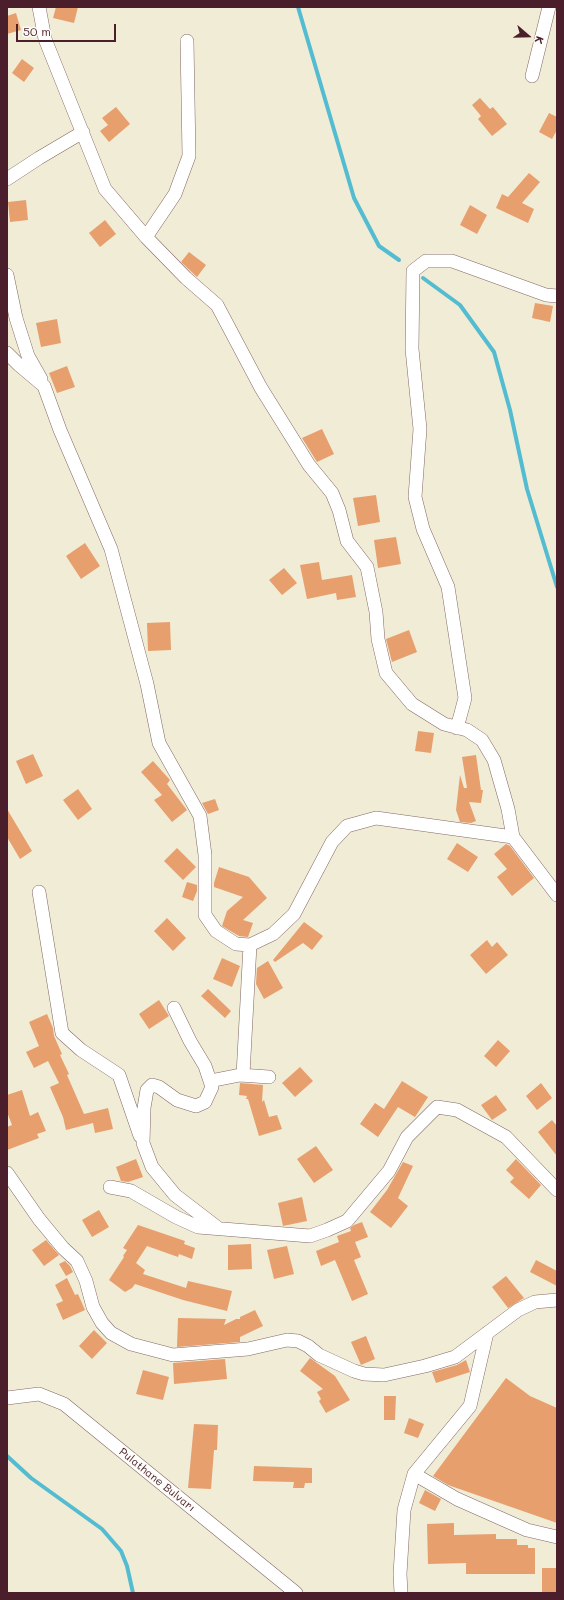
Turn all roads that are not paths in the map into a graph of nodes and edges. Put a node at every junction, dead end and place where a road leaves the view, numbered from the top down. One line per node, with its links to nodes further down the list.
1 (39, 7): 5 (street)
2 (549, 7): 4 (street)
3 (187, 41): 7 (street)
4 (532, 76)
5 (83, 132): 6 (street); 7 (street)
6 (7, 179)
7 (146, 237): 12 (street)
8 (7, 275): 11 (street)
9 (557, 296): 12 (street)
10 (7, 353): 11 (street)
11 (44, 386): 16 (street)
12 (457, 728): 13 (street)
13 (513, 837): 15 (street); 16 (street)
14 (39, 892): 21 (street)
15 (557, 895)
16 (250, 945): 18 (street)
17 (174, 1008): 20 (street)
18 (242, 1075): 19 (street); 20 (street)
19 (269, 1077)
20 (210, 1081): 21 (street)
21 (143, 1143): 25 (street)
22 (7, 1173): 27 (street)
23 (110, 1187): 25 (street)
24 (557, 1190): 25 (street)
25 (218, 1228)
26 (557, 1300): 27 (street)
27 (487, 1333): 29 (street)
28 (7, 1398): 31 (street, Pulathane Bulvarı)
29 (414, 1474): 30 (street); 32 (street)
30 (557, 1537)
31 (296, 1593)
32 (401, 1593)

